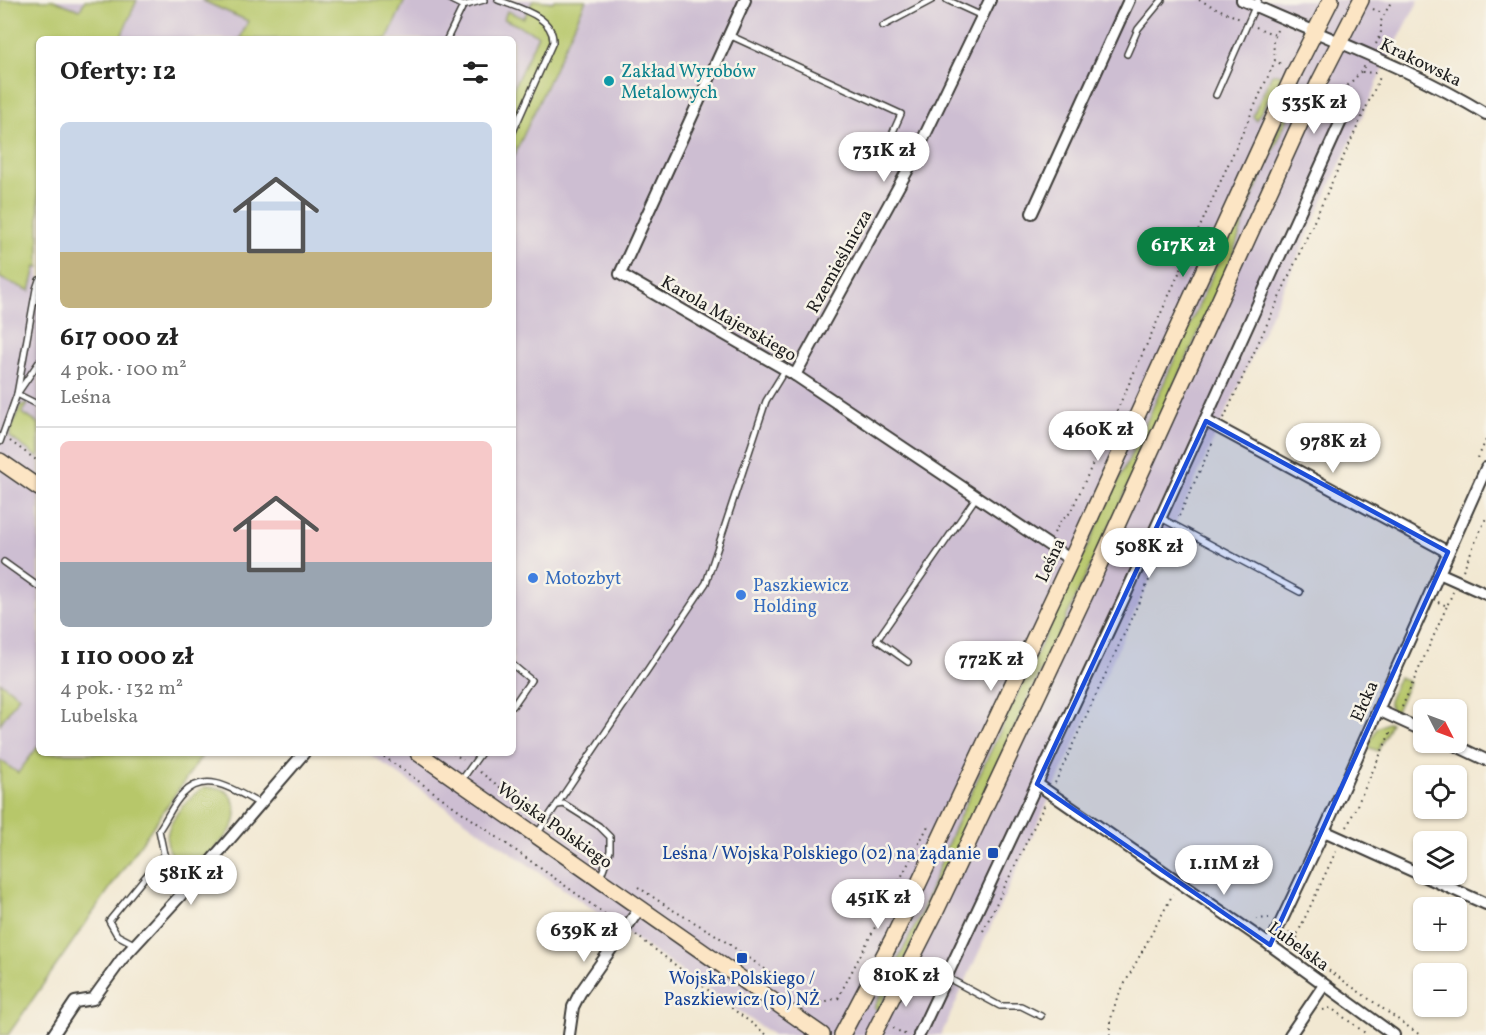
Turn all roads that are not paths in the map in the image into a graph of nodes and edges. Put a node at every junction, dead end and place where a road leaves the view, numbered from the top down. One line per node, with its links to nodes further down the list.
1 (451, 0): 15 (lane)
2 (484, 0): 15 (lane)
3 (498, 0): 13 (lane)
4 (745, 0): 19 (street, Karola Majerskiego)
5 (932, 0): 17 (lane)
6 (947, 0): 16 (lane)
7 (990, 0): 16 (street, Rzemieślnicza)
8 (1129, 0): 28 (street)
9 (1162, 0): 22 (lane)
10 (1242, 0): 14 (street, Krakowska)
11 (1331, 0): 18 (main road, Leśna)
12 (1361, 0): 21 (main road)
13 (511, 3): 26 (lane)
14 (1256, 3): 18 (street, Krakowska); 23 (lane)
15 (463, 6): 20 (lane)
16 (982, 16): 27 (street, Rzemieślnicza)
17 (883, 26)
18 (1314, 32): 21 (street, Krakowska); 42 (main road, Leśna)
19 (729, 35): 27 (lane); 31 (street, Karola Majerskiego)
20 (448, 36)
21 (1340, 41): 25 (street, Krakowska); 78 (main road)
22 (1127, 54)
23 (1216, 95)
24 (1347, 108): 34 (street)
25 (1486, 114)
26 (516, 125)
27 (911, 164): 31 (street, Rzemieślnicza)
28 (1032, 213)
29 (36, 295): 32 (lane)
30 (36, 366): 32 (lane)
31 (790, 372): 39 (street, Karola Majerskiego); 61 (lane)
32 (16, 394): 33 (lane); 35 (lane)
33 (36, 404)
34 (1206, 421): 40 (street); 41 (street)
35 (0, 442)
36 (0, 461): 38 (main road)
37 (1486, 468): 41 (street, Ełcka)
38 (36, 486)
39 (977, 496): 42 (street, Karola Majerskiego); 48 (lane)
40 (1161, 518): 46 (lane); 59 (street)
41 (1448, 552): 44 (street, Ełcka)
42 (1071, 560): 77 (main road, Leśna)
43 (4, 562): 45 (lane)
44 (1439, 573): 47 (street); 51 (street, Ełcka)
45 (36, 585)
46 (1300, 592)
47 (1486, 594)
48 (908, 662)
49 (516, 668): 50 (lane)
50 (516, 702)
51 (1378, 710): 52 (street); 62 (street, Ełcka)
52 (1413, 726)
53 (1467, 751): 57 (street)
54 (301, 756): 60 (street)
55 (422, 756): 58 (main road, Wojska Polskiego)
56 (479, 756): 58 (lane)
57 (1486, 760)
58 (460, 783): 63 (main road, Wojska Polskiego)
59 (1037, 784): 70 (street, Lubelska); 71 (street)
60 (261, 804): 64 (lane); 66 (street)
61 (558, 805): 63 (lane); 65 (lane)
62 (1324, 831): 67 (street); 70 (street, Ełcka)
63 (536, 836): 65 (main road, Wojska Polskiego)
64 (164, 854): 66 (lane); 69 (lane)
65 (599, 880): 68 (main road, Wojska Polskiego)
66 (192, 883): 69 (street)
67 (1486, 904)
68 (640, 908): 75 (street); 76 (main road, Wojska Polskiego)
69 (136, 945): 74 (street)
70 (1270, 945): 72 (street, Lubelska)
71 (946, 977): 73 (lane); 79 (street)
72 (1324, 984): 80 (street); 81 (street, Lubelska)
73 (1041, 1016)
74 (53, 1035)
75 (569, 1035)
76 (822, 1035)
77 (842, 1035)
78 (873, 1035)
79 (919, 1035)
80 (1290, 1035)
81 (1394, 1035)

